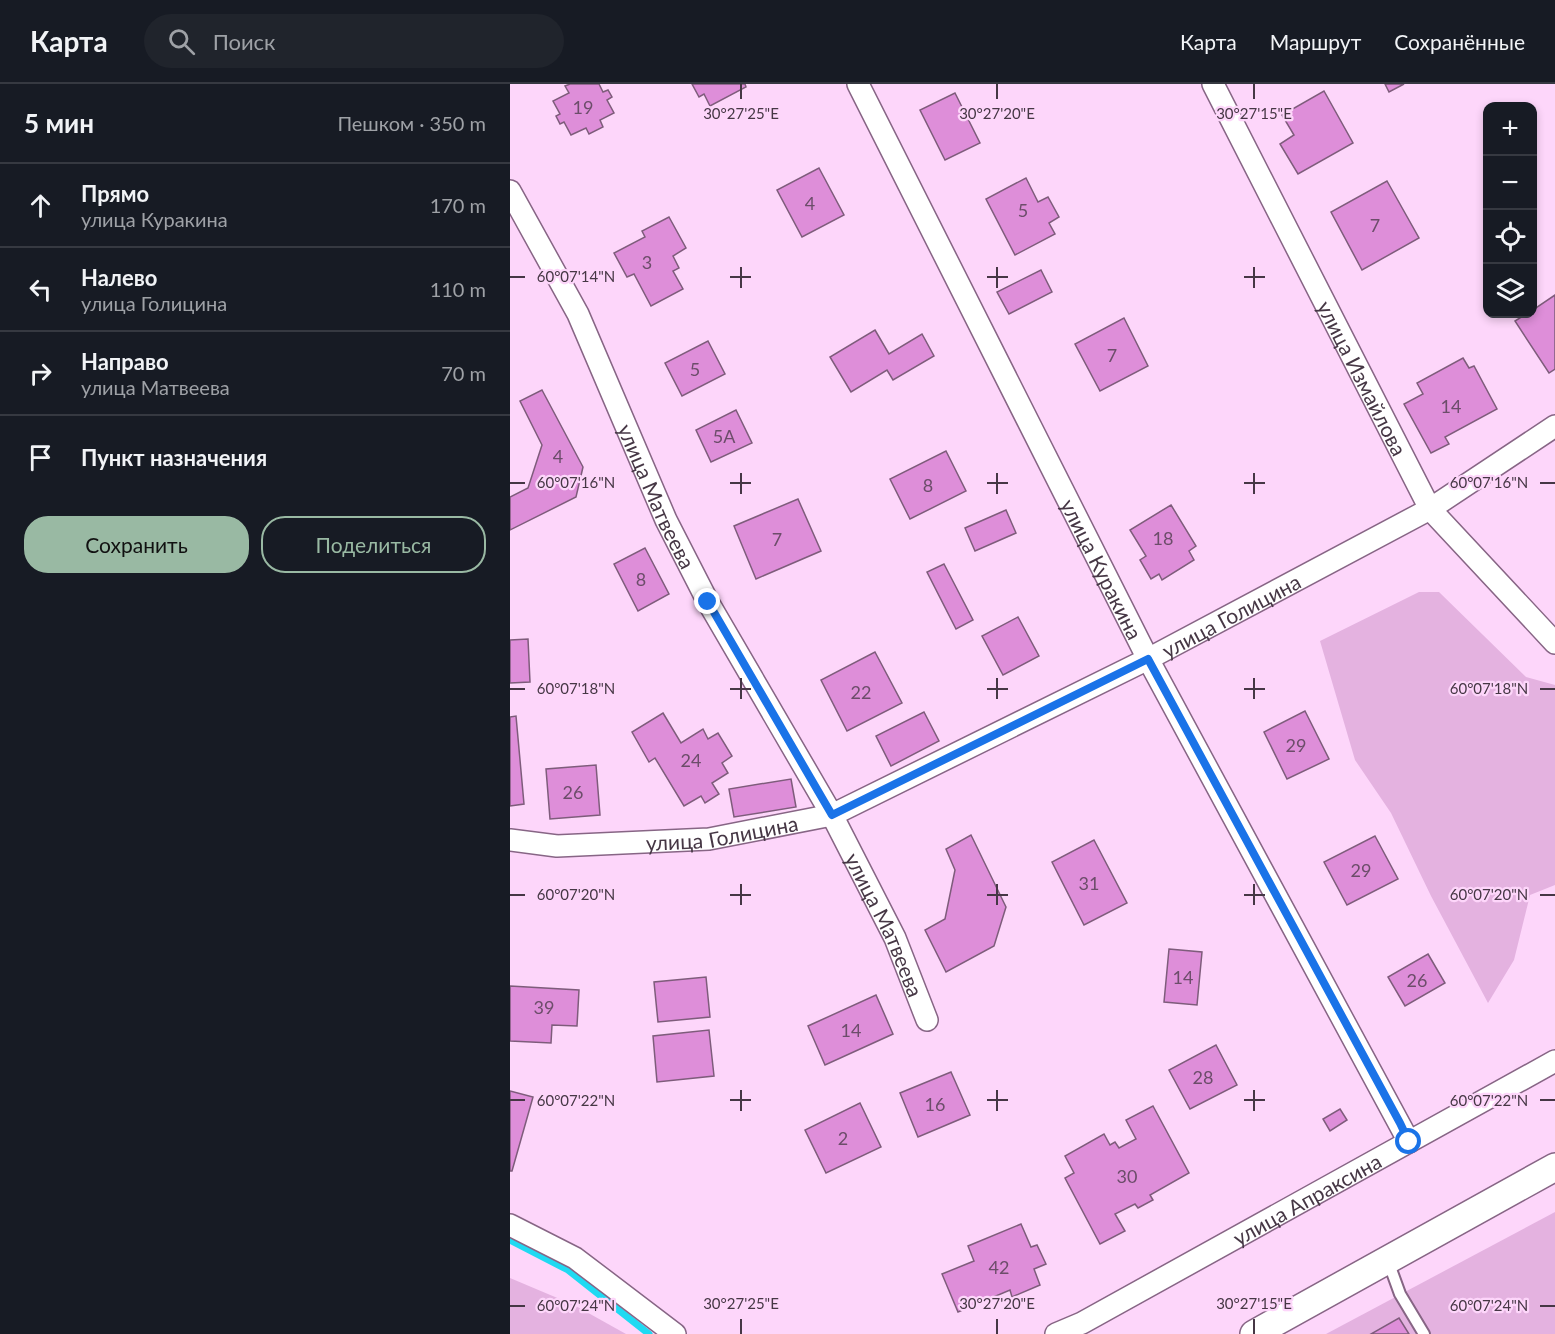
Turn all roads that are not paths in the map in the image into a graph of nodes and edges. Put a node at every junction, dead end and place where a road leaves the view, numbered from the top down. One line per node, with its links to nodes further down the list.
1 (858, 84): 7 (street, улица Куракина)
2 (1213, 84): 5 (street, улица Измайлова)
3 (510, 191): 8 (street, улица Матвеева)
4 (1555, 426): 5 (street, улица Голицина)
5 (1430, 509): 6 (street, улица Измайлова); 7 (street, улица Голицина)
6 (1555, 643)
7 (1148, 659): 8 (street, улица Голицина); 12 (street, улица Куракина)
8 (832, 815): 9 (street, улица Голицина); 10 (street, улица Матвеева)
9 (510, 840)
10 (927, 1020)
11 (1555, 1061): 12 (street, улица Апраксина)
12 (1409, 1142): 17 (street, улица Апраксина)
13 (1555, 1167): 15 (street)
14 (510, 1225): 16 (street)
15 (1388, 1261): 18 (street); 19 (lane)
16 (675, 1334)
17 (1056, 1334)
18 (1254, 1334)
19 (1424, 1334)

